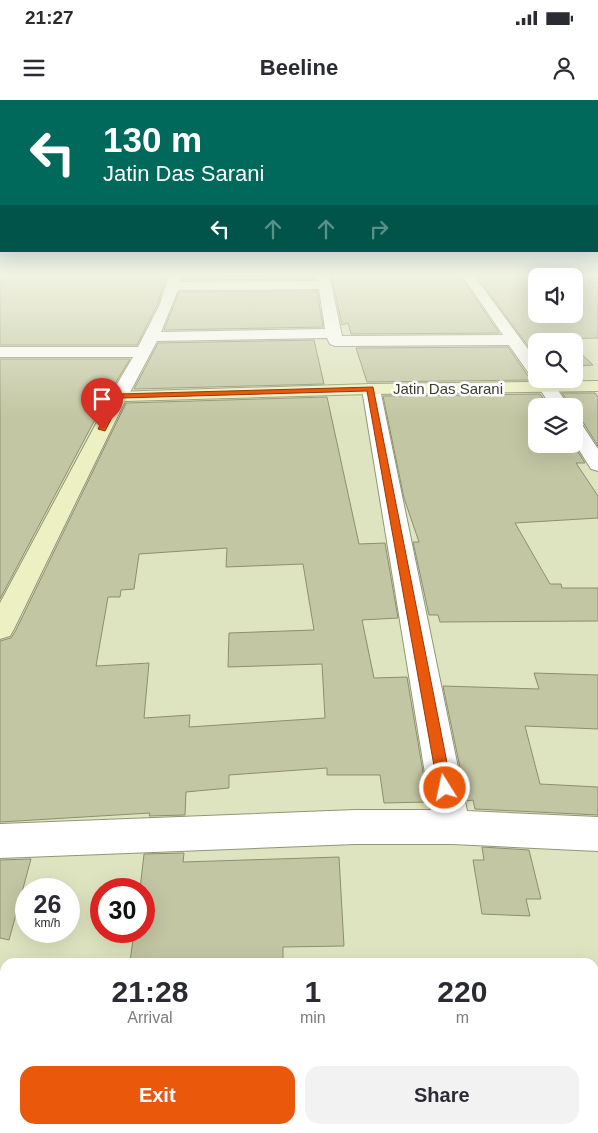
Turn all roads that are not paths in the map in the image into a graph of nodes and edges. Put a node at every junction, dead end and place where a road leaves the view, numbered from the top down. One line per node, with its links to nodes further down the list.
1 (157, 322): 5 (street)
2 (331, 322): 4 (street)
3 (501, 322): 6 (street)
4 (333, 333): 5 (street); 6 (street)
5 (151, 337): 8 (street)
6 (514, 340): 9 (street)
7 (0, 352): 8 (street)
8 (142, 352): 14 (street)
9 (528, 360)
10 (528, 384): 13 (street, Jatin Das Sarani)
11 (583, 385): 12 (street, Jatin Das Sarani)
12 (598, 386)
13 (370, 389): 14 (street, Jatin Das Sarani); 18 (street)
14 (119, 396): 17 (street)
15 (583, 442): 16 (street)
16 (598, 465)
17 (0, 629)
18 (452, 826): 19 (street); 20 (street)
19 (598, 834)
20 (0, 841)

